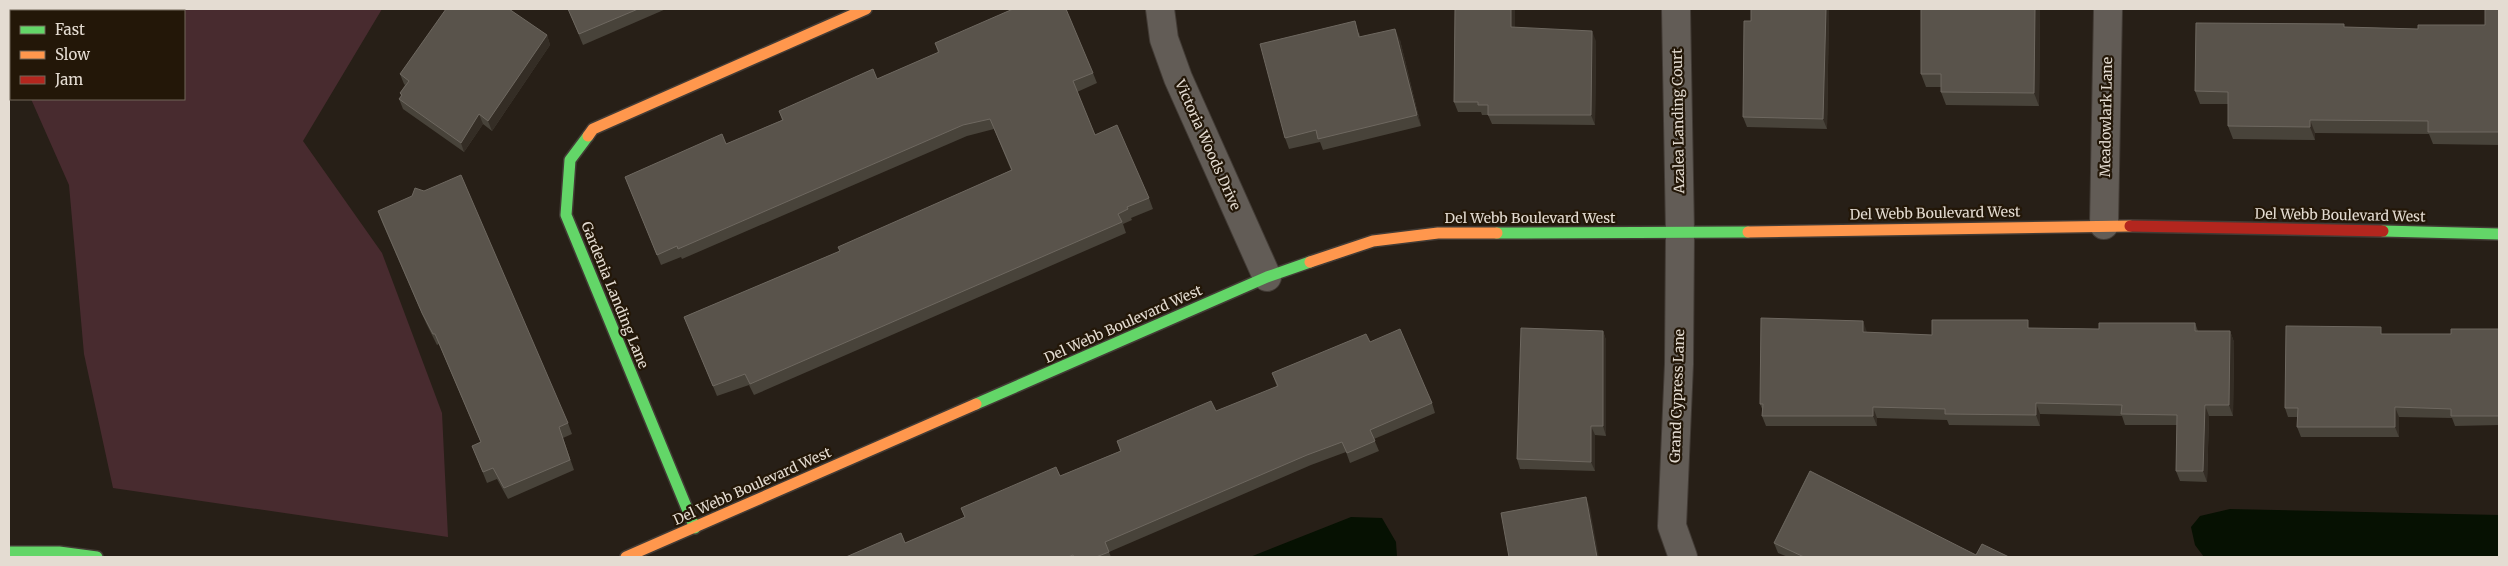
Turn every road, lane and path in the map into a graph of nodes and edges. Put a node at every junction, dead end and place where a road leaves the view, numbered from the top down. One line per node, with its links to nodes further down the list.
1 (866, 9): 9 (street, Gardenia Landing Lane)
2 (1160, 9): 8 (street, Victoria Woods Drive)
3 (1676, 9): 6 (street, Azalea Landing Court)
4 (2108, 9): 5 (street, Meadowlark Lane)
5 (2104, 225): 6 (street, Del Webb Boulevard West); 7 (street, Del Webb Boulevard West)
6 (1680, 233): 8 (street, Del Webb Boulevard West); 13 (street, Grand Cypress Lane)
7 (2499, 234)
8 (1267, 277): 9 (street, Del Webb Boulevard West)
9 (695, 528): 12 (street, Del Webb Boulevard West)
10 (9, 552): 11 (street)
11 (97, 557)
12 (626, 557)
13 (1683, 557)

